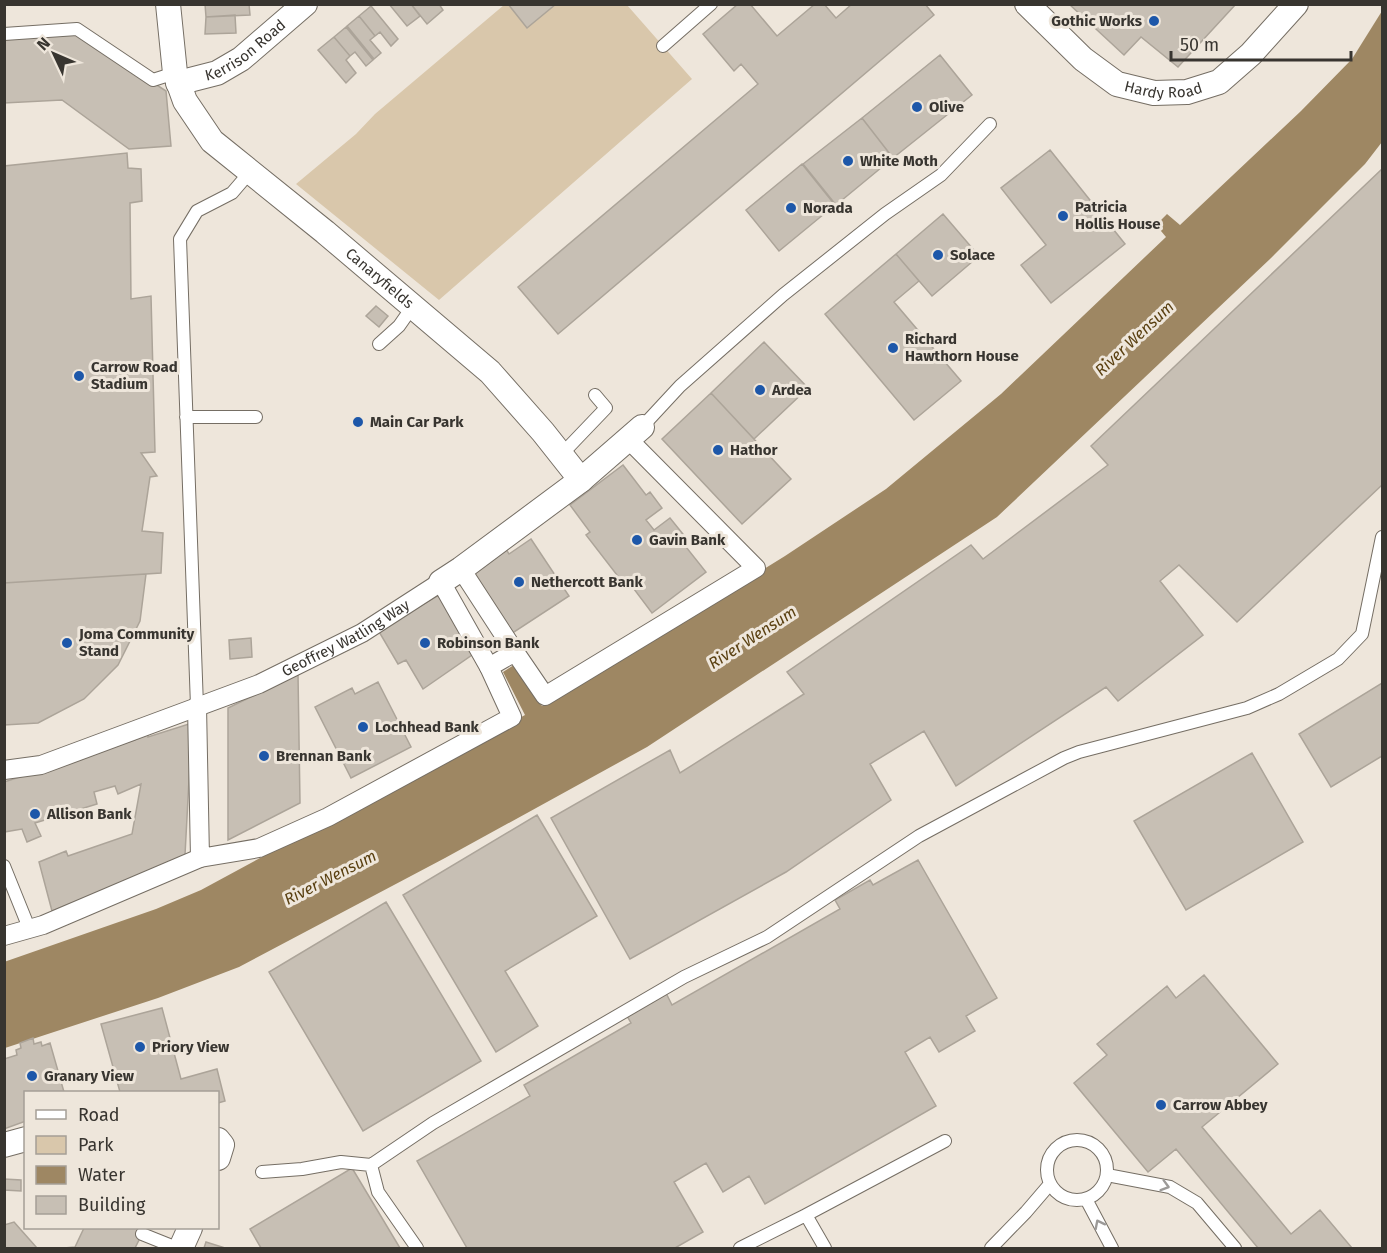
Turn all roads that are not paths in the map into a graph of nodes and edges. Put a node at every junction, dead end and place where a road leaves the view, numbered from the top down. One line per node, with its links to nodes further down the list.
1 (168, 4): 8 (street, Canaryfields)
2 (305, 4): 8 (street, Kerrison Road)
3 (711, 4): 7 (lane)
4 (1027, 4): 5 (street, Hardy Road)
5 (1296, 4)
6 (4, 34): 8 (lane)
7 (663, 46)
8 (176, 78): 10 (street, Canaryfields)
9 (990, 124): 16 (lane)
10 (250, 172): 11 (street, Canaryfields); 14 (lane)
11 (413, 306): 12 (lane); 17 (street, Canaryfields)
12 (379, 344)
13 (595, 395): 17 (lane)
14 (186, 417): 15 (lane); 23 (lane)
15 (256, 417)
16 (635, 433): 18 (street, Geoffrey Watling Way); 21 (street)
17 (561, 455): 18 (street, Canaryfields)
18 (581, 480): 20 (street, Geoffrey Watling Way)
19 (1383, 537): 34 (lane)
20 (451, 575): 21 (street); 22 (street); 23 (street, Geoffrey Watling Way)
21 (515, 652): 22 (street)
22 (489, 667): 25 (street)
23 (197, 706): 24 (street, Geoffrey Watling Way); 25 (street)
24 (4, 770)
25 (200, 858): 27 (street)
26 (4, 866): 27 (lane)
27 (27, 929): 28 (street)
28 (4, 936)
29 (24, 1140): 32 (street)
30 (219, 1141): 33 (street)
31 (945, 1141): 39 (lane)
32 (4, 1145)
33 (219, 1155)
34 (371, 1165): 35 (lane); 43 (lane)
35 (262, 1172)
36 (1107, 1175): 37 (lane); 38 (lane); 48 (lane, one-way to 48)
37 (1050, 1184): 38 (lane); 46 (lane)
38 (1086, 1199): 47 (lane, one-way to 38)
39 (806, 1215): 44 (lane); 45 (lane)
40 (189, 1229): 42 (street)
41 (142, 1234): 42 (lane)
42 (179, 1248)
43 (417, 1248)
44 (740, 1248)
45 (825, 1248)
46 (991, 1248)
47 (1112, 1248)
48 (1234, 1248)

